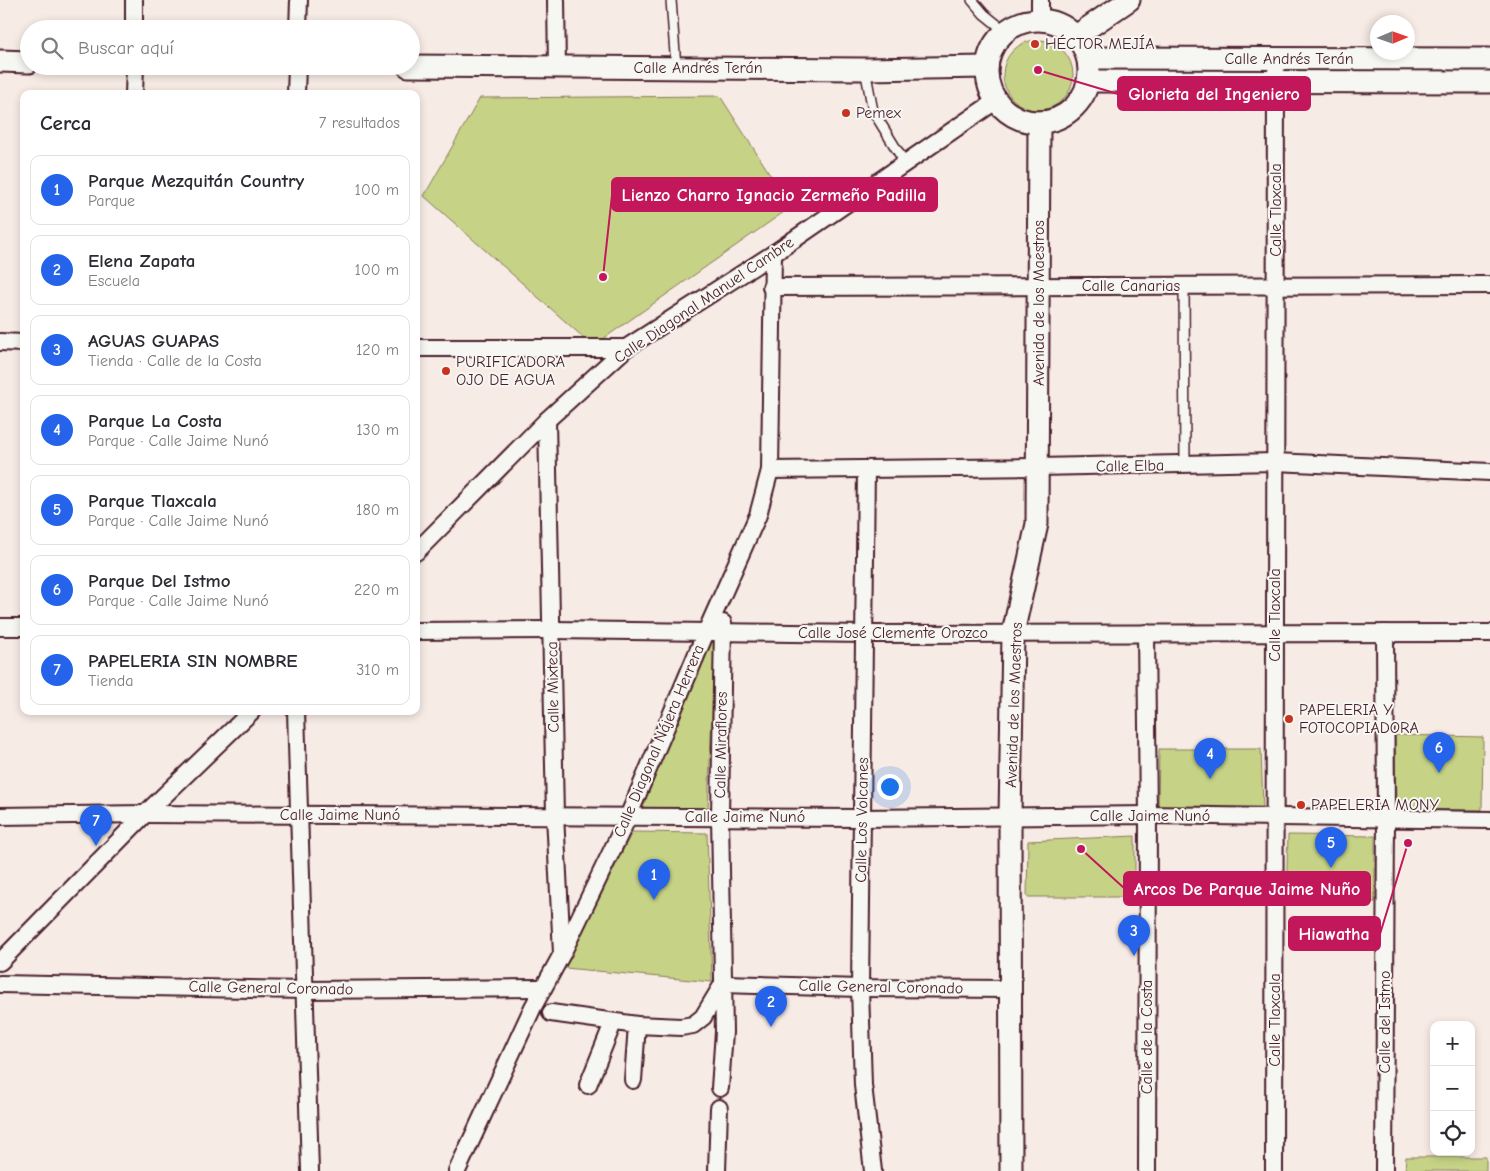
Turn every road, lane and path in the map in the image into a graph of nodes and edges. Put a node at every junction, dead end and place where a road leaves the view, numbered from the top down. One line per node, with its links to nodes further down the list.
1 (134, 0): 8 (street)
2 (298, 0): 9 (street)
3 (556, 0): 19 (street)
4 (671, 0): 20 (lane)
5 (972, 0): 10 (lane)
6 (1129, 0): 11 (street)
7 (1040, 10): 10 (street); 11 (street)
8 (134, 20)
9 (298, 20)
10 (1006, 32): 18 (street)
11 (1076, 36): 12 (street)
12 (1088, 58): 13 (street, Calle Andrés Terán); 24 (street)
13 (1276, 58): 14 (street, Calle Andrés Terán); 25 (street, Calle Tlaxcala)
14 (1490, 59)
15 (0, 61): 16 (street)
16 (20, 62)
17 (420, 66): 19 (street, Calle Andrés Terán)
18 (988, 67): 21 (street, Calle Andrés Terán); 29 (street)
19 (557, 68): 20 (street, Calle Andrés Terán)
20 (676, 68): 21 (street, Calle Andrés Terán)
21 (865, 69): 31 (lane)
22 (134, 75): 27 (street)
23 (297, 75): 28 (street)
24 (1088, 81): 25 (street, Calle Andrés Terán); 30 (street)
25 (1276, 82): 26 (street, Calle Andrés Terán); 36 (street, Calle Tlaxcala)
26 (1490, 82)
27 (134, 90)
28 (296, 90)
29 (997, 100): 30 (street); 31 (street, Calle Diagonal Manuel Cambre)
30 (1039, 122): 34 (street, Avenida de los Maestros)
31 (905, 163): 32 (street, Calle Diagonal Manuel Cambre)
32 (773, 254): 37 (street, Calle Diagonal Nájera Herrera); 41 (street, Calle Diagonal Manuel Cambre)
33 (1490, 285): 36 (street, Calle Canarias)
34 (1039, 286): 35 (street, Calle Canarias); 37 (street, Calle Canarias); 45 (street, Avenida de los Maestros)
35 (1184, 286): 36 (street, Calle Canarias); 44 (lane)
36 (1276, 286): 43 (street, Calle Tlaxcala)
37 (771, 287): 47 (street, Calle Diagonal Nájera Herrera)
38 (0, 342): 39 (street)
39 (20, 343)
40 (420, 348): 41 (street)
41 (626, 348): 42 (street, Calle Diagonal Manuel Cambre)
42 (547, 420): 49 (street, Calle Diagonal Manuel Cambre); 53 (street, Calle Mixteca)
43 (1275, 462): 44 (street, Calle Elba); 48 (street, Calle Elba); 59 (street, Calle Tlaxcala)
44 (1185, 464): 45 (street, Calle Elba)
45 (1038, 468): 46 (street, Calle Elba); 57 (street, Avenida de los Maestros)
46 (866, 469): 47 (street, Calle Elba); 61 (street, Calle Los Volcanes)
47 (770, 470): 50 (street, Calle Diagonal Nájera Herrera)
48 (1490, 472)
49 (420, 548)
50 (724, 596): 55 (street, Calle Diagonal Nájera Herrera); 56 (street, Calle Miraflores)
51 (0, 627): 52 (street)
52 (20, 627)
53 (552, 630): 54 (street, Calle José Clemente Orozco); 55 (street, Calle José Clemente Orozco); 67 (street, Calle Mixteca)
54 (420, 631)
55 (706, 632): 56 (street, Calle José Clemente Orozco); 70 (street, Calle Diagonal Nájera Herrera)
56 (723, 633): 61 (street, Calle José Clemente Orozco); 71 (street, Calle Miraflores)
57 (1013, 633): 58 (street, Calle José Clemente Orozco); 61 (street, Calle José Clemente Orozco); 74 (street, Avenida de los Maestros)
58 (1146, 633): 59 (street, Calle José Clemente Orozco); 68 (street, Calle de la Costa)
59 (1275, 633): 60 (street, Calle José Clemente Orozco); 72 (street, Calle Tlaxcala)
60 (1385, 633): 62 (street, Calle José Clemente Orozco); 75 (street, Calle del Istmo)
61 (865, 634): 73 (street, Calle Los Volcanes)
62 (1490, 634)
63 (248, 715): 65 (street)
64 (296, 715): 66 (street)
65 (145, 814): 66 (street, Calle Jaime Nunó); 69 (street, Calle Jaime Nunó); 78 (street)
66 (299, 814): 67 (street, Calle Jaime Nunó); 84 (street)
67 (555, 815): 70 (street, Calle Jaime Nunó); 77 (street, Calle Mixteca)
68 (1148, 815): 72 (street, Calle Jaime Nunó); 74 (street, Calle Jaime Nunó); 97 (street, Calle de la Costa)
69 (0, 816)
70 (628, 816): 71 (street, Calle Jaime Nunó); 77 (street, Calle Diagonal Nájera Herrera)
71 (720, 817): 73 (street, Calle Jaime Nunó); 80 (street, Calle Miraflores)
72 (1276, 817): 75 (street, Calle Jaime Nunó); 98 (street, Calle Tlaxcala)
73 (862, 818): 74 (street, Calle Jaime Nunó); 82 (street, Calle Los Volcanes)
74 (1010, 818): 83 (street, Avenida de los Maestros)
75 (1386, 819): 76 (street, Calle Jaime Nunó); 99 (street, Calle del Istmo)
76 (1490, 820)
77 (562, 954): 81 (street, Calle Diagonal Nájera Herrera)
78 (0, 962)
79 (0, 984): 84 (street, Calle General Coronado)
80 (723, 984): 82 (street, Calle General Coronado); 87 (street); 90 (street, Calle Miraflores)
81 (543, 988): 84 (street, Calle General Coronado); 93 (street, Calle Diagonal Nájera Herrera)
82 (860, 988): 83 (street, Calle General Coronado); 95 (street, Calle Los Volcanes)
83 (1010, 989): 96 (street, Avenida de los Maestros)
84 (304, 990): 92 (street)
85 (551, 1013): 86 (street)
86 (613, 1022): 87 (street); 89 (street)
87 (637, 1025): 88 (street)
88 (633, 1080)
89 (588, 1085)
90 (720, 1088)
91 (719, 1108): 94 (street)
92 (310, 1171)
93 (457, 1171)
94 (717, 1171)
95 (873, 1171)
96 (1011, 1171)
97 (1147, 1171)
98 (1274, 1171)
99 (1384, 1171)

